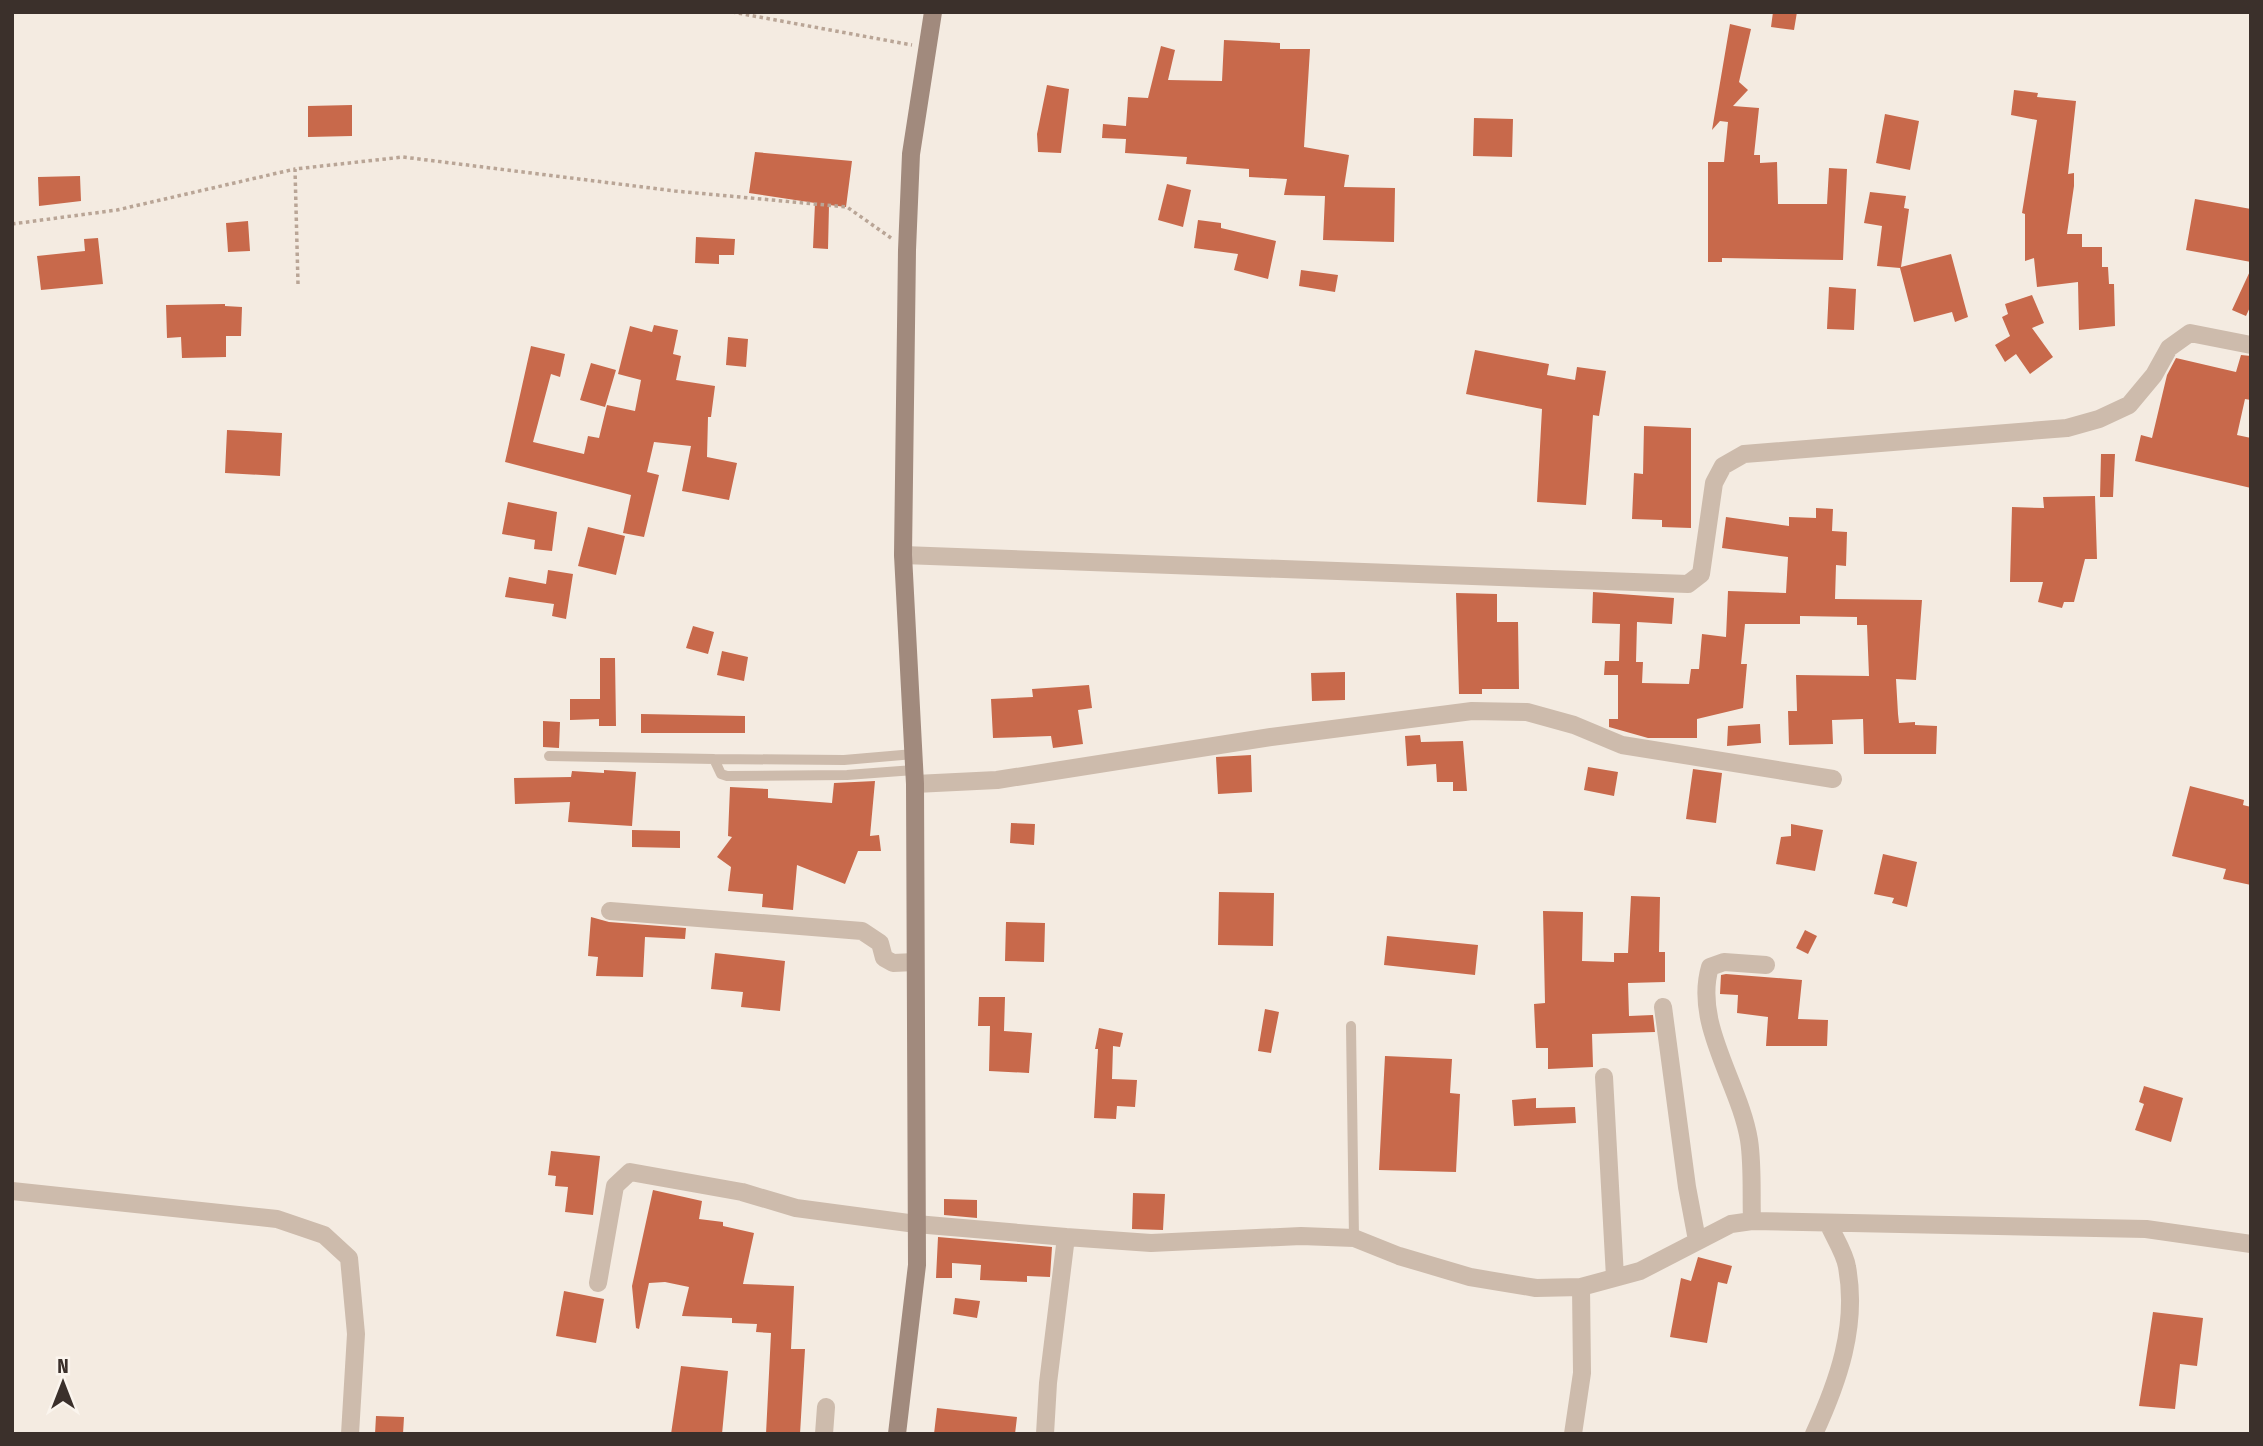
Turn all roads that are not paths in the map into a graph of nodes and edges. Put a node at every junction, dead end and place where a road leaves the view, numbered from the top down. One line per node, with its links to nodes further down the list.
1 (933, 12): 3 (main road)
2 (2251, 345): 3 (street)
3 (903, 555): 6 (main road)
4 (549, 756): 5 (lane)
5 (714, 759): 6 (lane); 6 (lane)
6 (914, 769): 7 (street); 9 (main road)
7 (1833, 779)
8 (610, 911): 9 (street)
9 (915, 962): 17 (main road)
10 (1766, 965): 15 (street)
11 (1664, 1007): 20 (street)
12 (1351, 1026): 19 (lane)
13 (1604, 1077): 22 (street)
14 (12, 1191): 26 (street)
15 (1752, 1221): 16 (street); 20 (street)
16 (1828, 1223): 21 (street); 31 (street)
17 (916, 1224): 18 (street); 23 (street); 28 (main road)
18 (1066, 1237): 19 (street); 29 (street)
19 (1354, 1238): 24 (street)
20 (1697, 1240): 22 (street)
21 (2251, 1244)
22 (1615, 1278): 24 (street)
23 (598, 1283)
24 (1581, 1287): 30 (street)
25 (826, 1407): 27 (street)
26 (350, 1434)
27 (824, 1434)
28 (897, 1434)
29 (1045, 1434)
30 (1573, 1434)
31 (1814, 1434)

